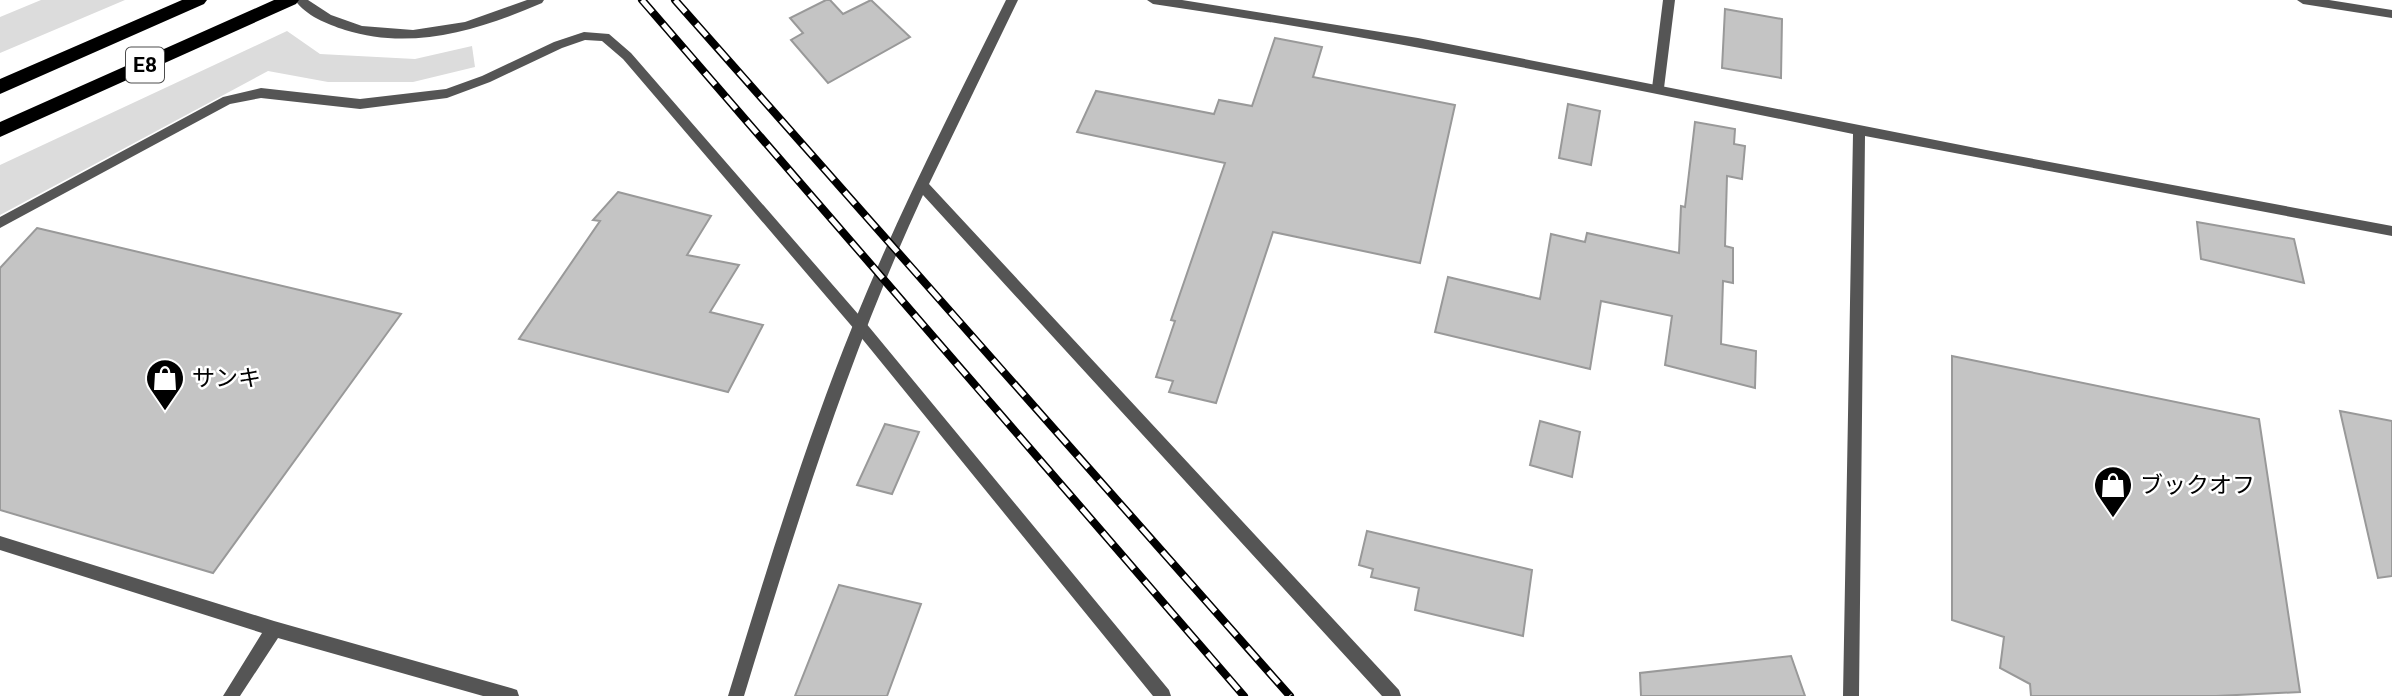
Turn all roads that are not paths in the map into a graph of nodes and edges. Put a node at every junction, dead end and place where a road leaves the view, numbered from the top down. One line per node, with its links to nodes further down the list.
1 (198, 0): 10 (highway, E8)
2 (290, 0): 12 (highway, E8)
3 (301, 0): 4 (street)
4 (538, 0)
5 (1012, 0): 14 (street)
6 (1153, 0): 11 (street)
7 (1669, 0): 11 (street)
8 (2303, 0): 9 (street)
9 (2392, 14)
10 (0, 87)
11 (1658, 88): 13 (street)
12 (0, 130)
13 (1859, 130): 16 (street); 25 (street)
14 (922, 185): 17 (street); 24 (street)
15 (0, 223): 17 (street)
16 (2392, 232)
17 (860, 326): 22 (street); 23 (street)
18 (0, 543): 19 (street)
19 (274, 629): 20 (street); 21 (street)
20 (231, 696)
21 (511, 696)
22 (737, 696)
23 (1163, 696)
24 (1393, 696)
25 (1851, 696)

